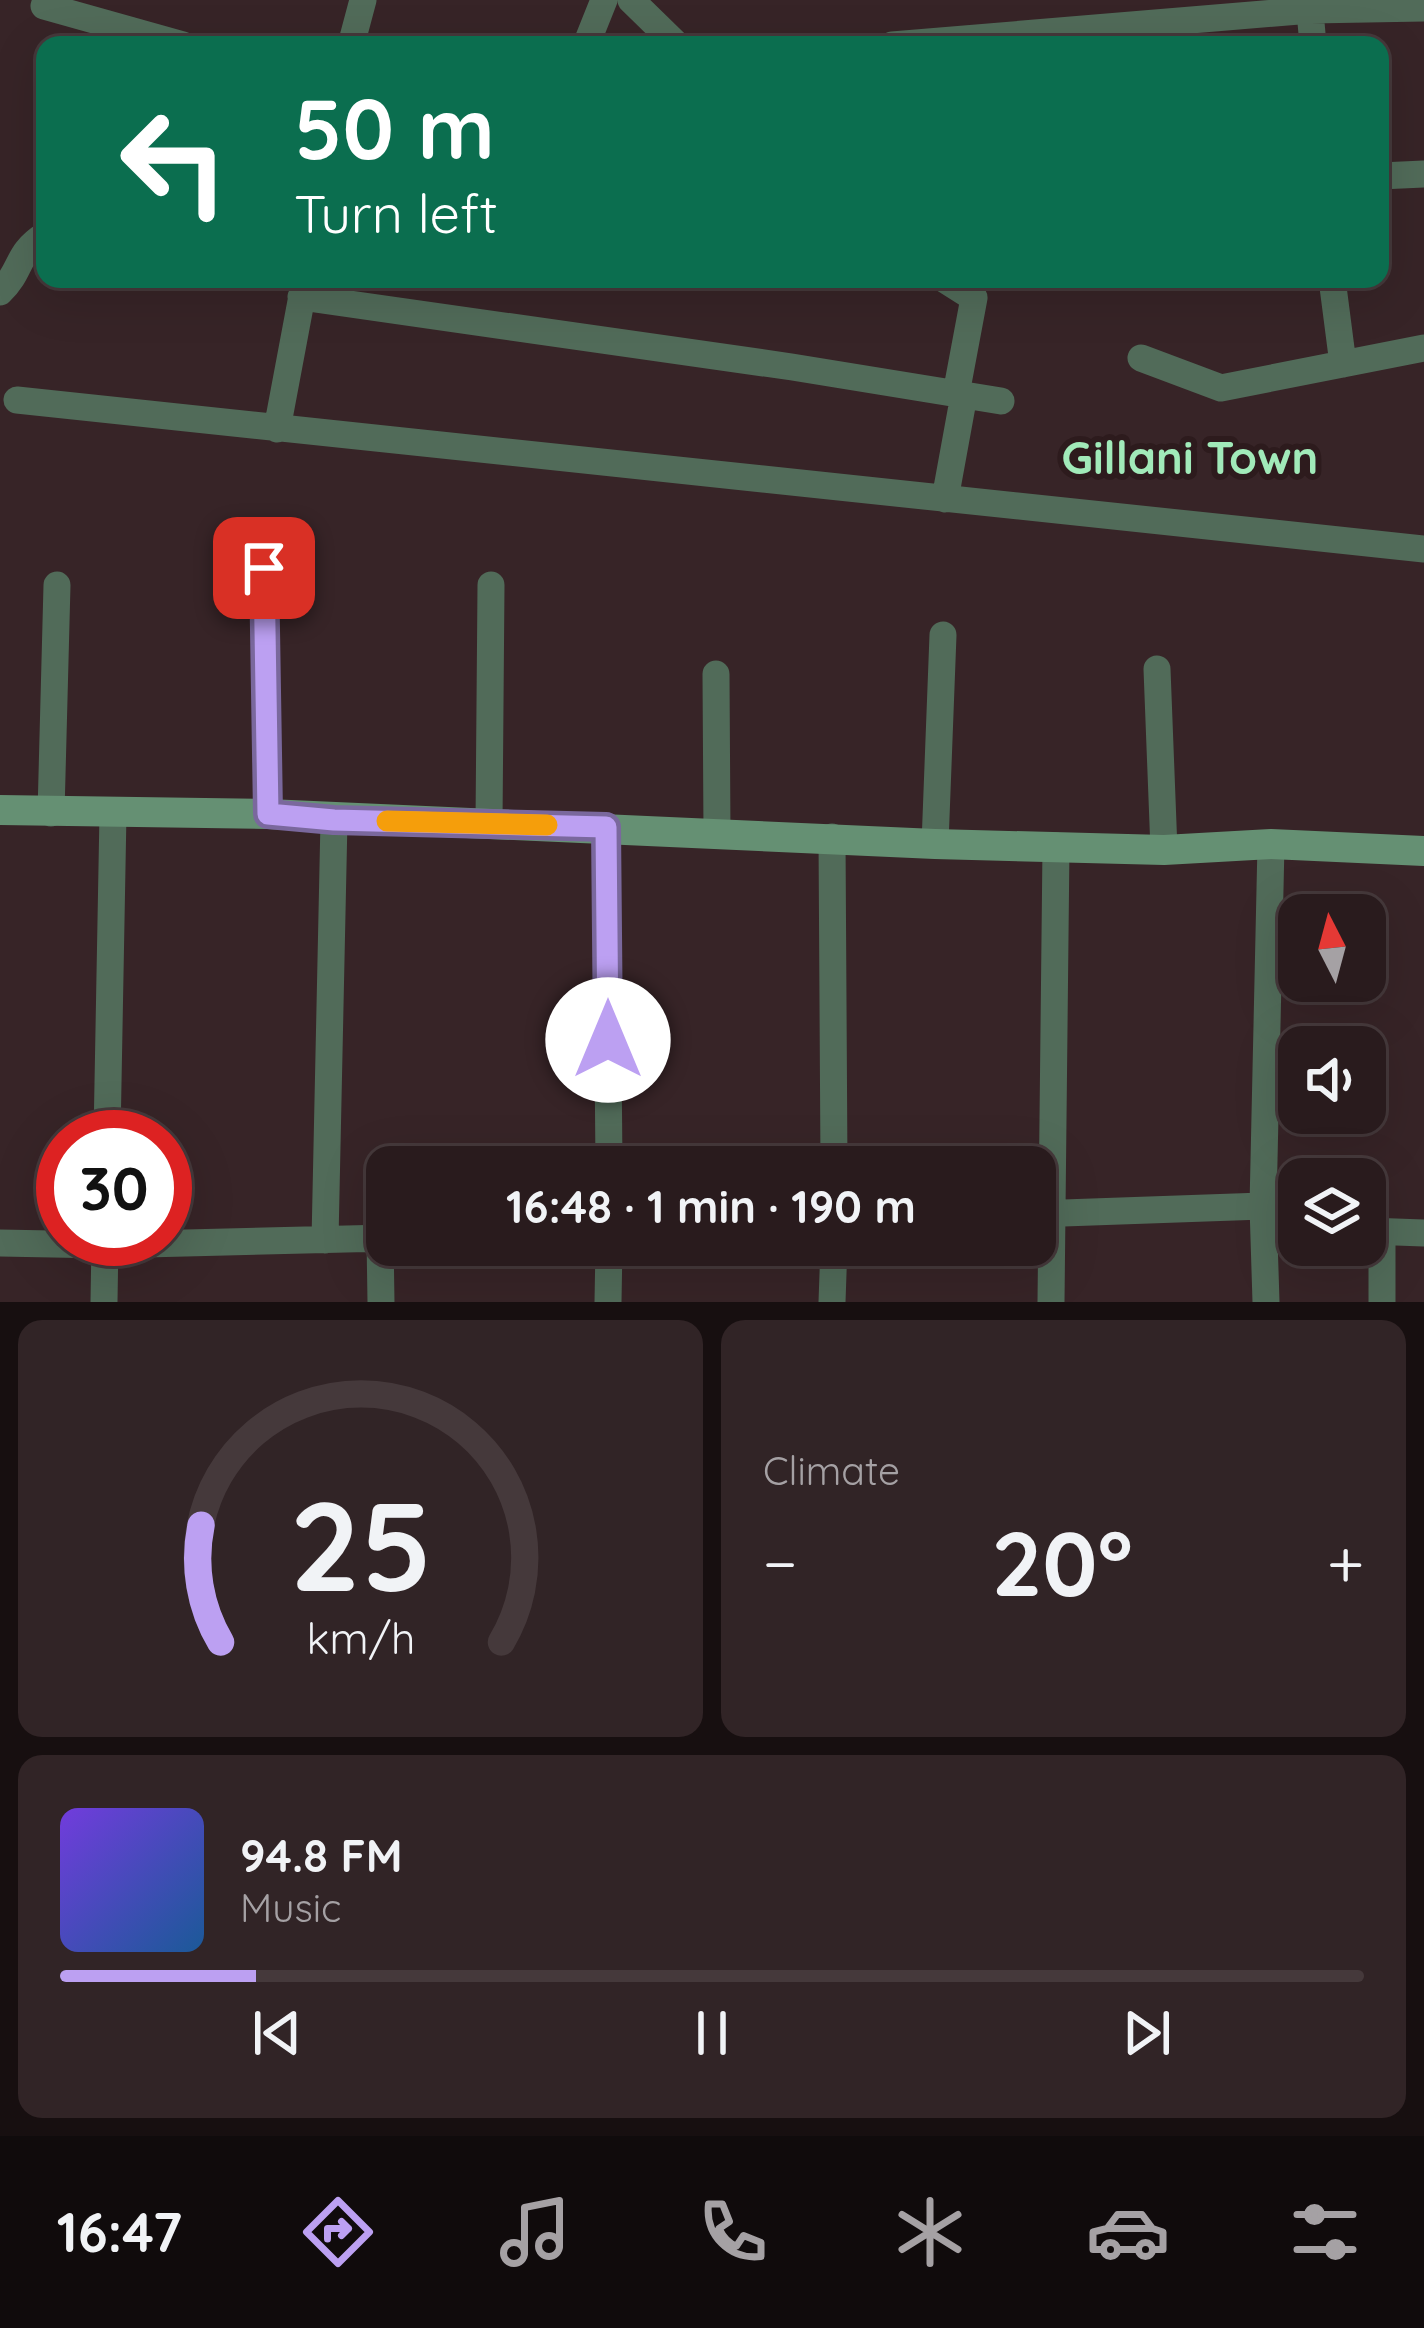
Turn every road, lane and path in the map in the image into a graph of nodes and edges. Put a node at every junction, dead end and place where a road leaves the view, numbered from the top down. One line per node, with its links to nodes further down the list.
1 (46, 0): 7 (street)
2 (363, 0): 8 (street)
3 (604, 0): 9 (street)
4 (631, 0): 10 (street)
5 (1310, 5): 6 (street); 11 (street); 12 (street)
6 (1424, 8)
7 (151, 36)
8 (353, 36)
9 (590, 36)
10 (668, 36)
11 (986, 36)
12 (1312, 36)
13 (1424, 174): 14 (street)
14 (1389, 176)
15 (36, 241): 19 (street)
16 (303, 288): 23 (street); 26 (street)
17 (958, 288): 23 (street)
18 (1333, 288): 22 (street)
19 (0, 292)
20 (1424, 348): 22 (street)
21 (1141, 358): 22 (street)
22 (1343, 364)
23 (960, 394): 25 (street); 27 (street)
24 (17, 400): 26 (street)
25 (1001, 401)
26 (277, 429): 27 (street)
27 (945, 500): 28 (street)
28 (1424, 550)
29 (264, 568): 38 (street)
30 (57, 584): 36 (street)
31 (491, 585): 40 (street)
32 (943, 635): 44 (street)
33 (1157, 669): 47 (street)
34 (716, 674): 42 (street)
35 (0, 810): 36 (street)
36 (52, 813): 37 (street)
37 (113, 813): 38 (street); 49 (street)
38 (268, 814): 39 (street)
39 (334, 820): 40 (street); 59 (street)
40 (489, 823): 41 (street)
41 (606, 827): 42 (street); 50 (street)
42 (717, 833): 43 (street)
43 (832, 836): 44 (street); 51 (street)
44 (935, 844): 46 (street)
45 (1271, 844): 47 (street); 48 (street); 54 (street)
46 (1056, 846): 47 (street); 52 (street)
47 (1164, 850)
48 (1424, 851)
49 (108, 1110)
50 (609, 1146)
51 (835, 1146)
52 (1045, 1146)
53 (1056, 1214): 54 (street)
54 (1263, 1217): 55 (street); 74 (street)
55 (1278, 1222)
56 (1386, 1231): 57 (street)
57 (1424, 1232)
58 (366, 1239): 59 (street)
59 (325, 1240): 60 (street)
60 (192, 1241)
61 (0, 1243): 62 (street)
62 (36, 1243)
63 (105, 1266): 69 (street)
64 (383, 1266): 70 (street)
65 (609, 1266): 71 (street)
66 (833, 1266): 72 (street)
67 (1048, 1266): 73 (street)
68 (1378, 1266): 75 (street)
69 (104, 1302)
70 (381, 1302)
71 (608, 1302)
72 (832, 1302)
73 (1051, 1302)
74 (1266, 1302)
75 (1382, 1302)

